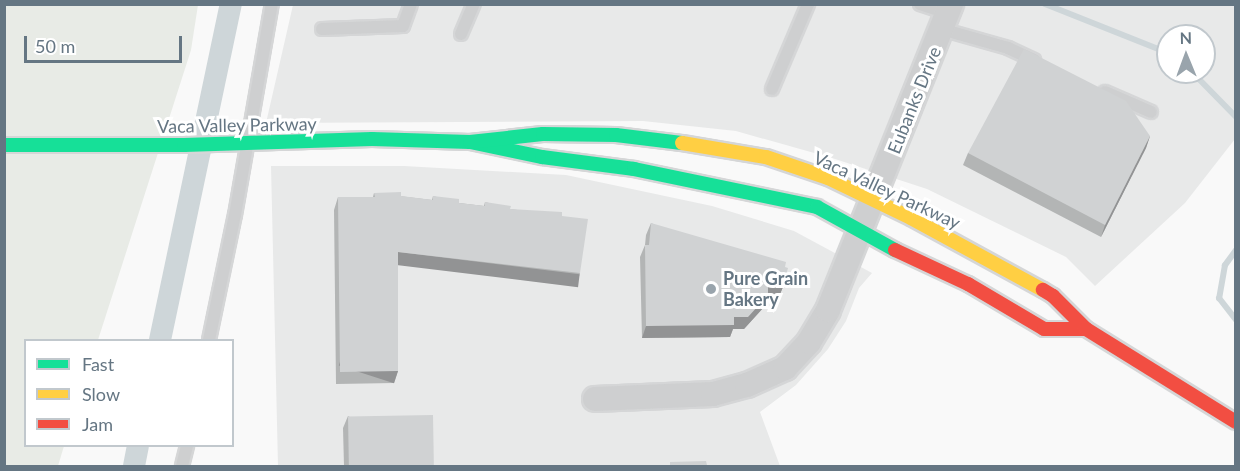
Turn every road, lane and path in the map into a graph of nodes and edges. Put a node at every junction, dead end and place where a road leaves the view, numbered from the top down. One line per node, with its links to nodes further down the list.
1 (272, 4): 14 (lane)
2 (411, 4): 7 (lane)
3 (474, 4): 8 (lane)
4 (808, 4): 11 (lane)
5 (920, 4): 6 (lane)
6 (947, 16): 9 (lane); 16 (street, Eubanks Drive)
7 (322, 29)
8 (461, 33)
9 (1049, 67)
10 (1090, 85): 12 (lane)
11 (772, 90)
12 (1151, 112)
13 (470, 142): 14 (street, Vaca Valley Parkway); 16 (street, Vaca Valley Parkway); 17 (street, Vaca Valley Parkway)
14 (246, 143): 15 (street, Vaca Valley Parkway); 19 (lane)
15 (4, 145)
16 (873, 201): 17 (street, Eubanks Drive); 18 (street, Vaca Valley Parkway)
17 (861, 229): 18 (street, Vaca Valley Parkway); 20 (street, Eubanks Drive)
18 (1086, 329): 21 (street, Vaca Valley Parkway)
19 (209, 339)
20 (595, 399)
21 (1236, 422)
22 (187, 447): 23 (lane)
23 (182, 466)

